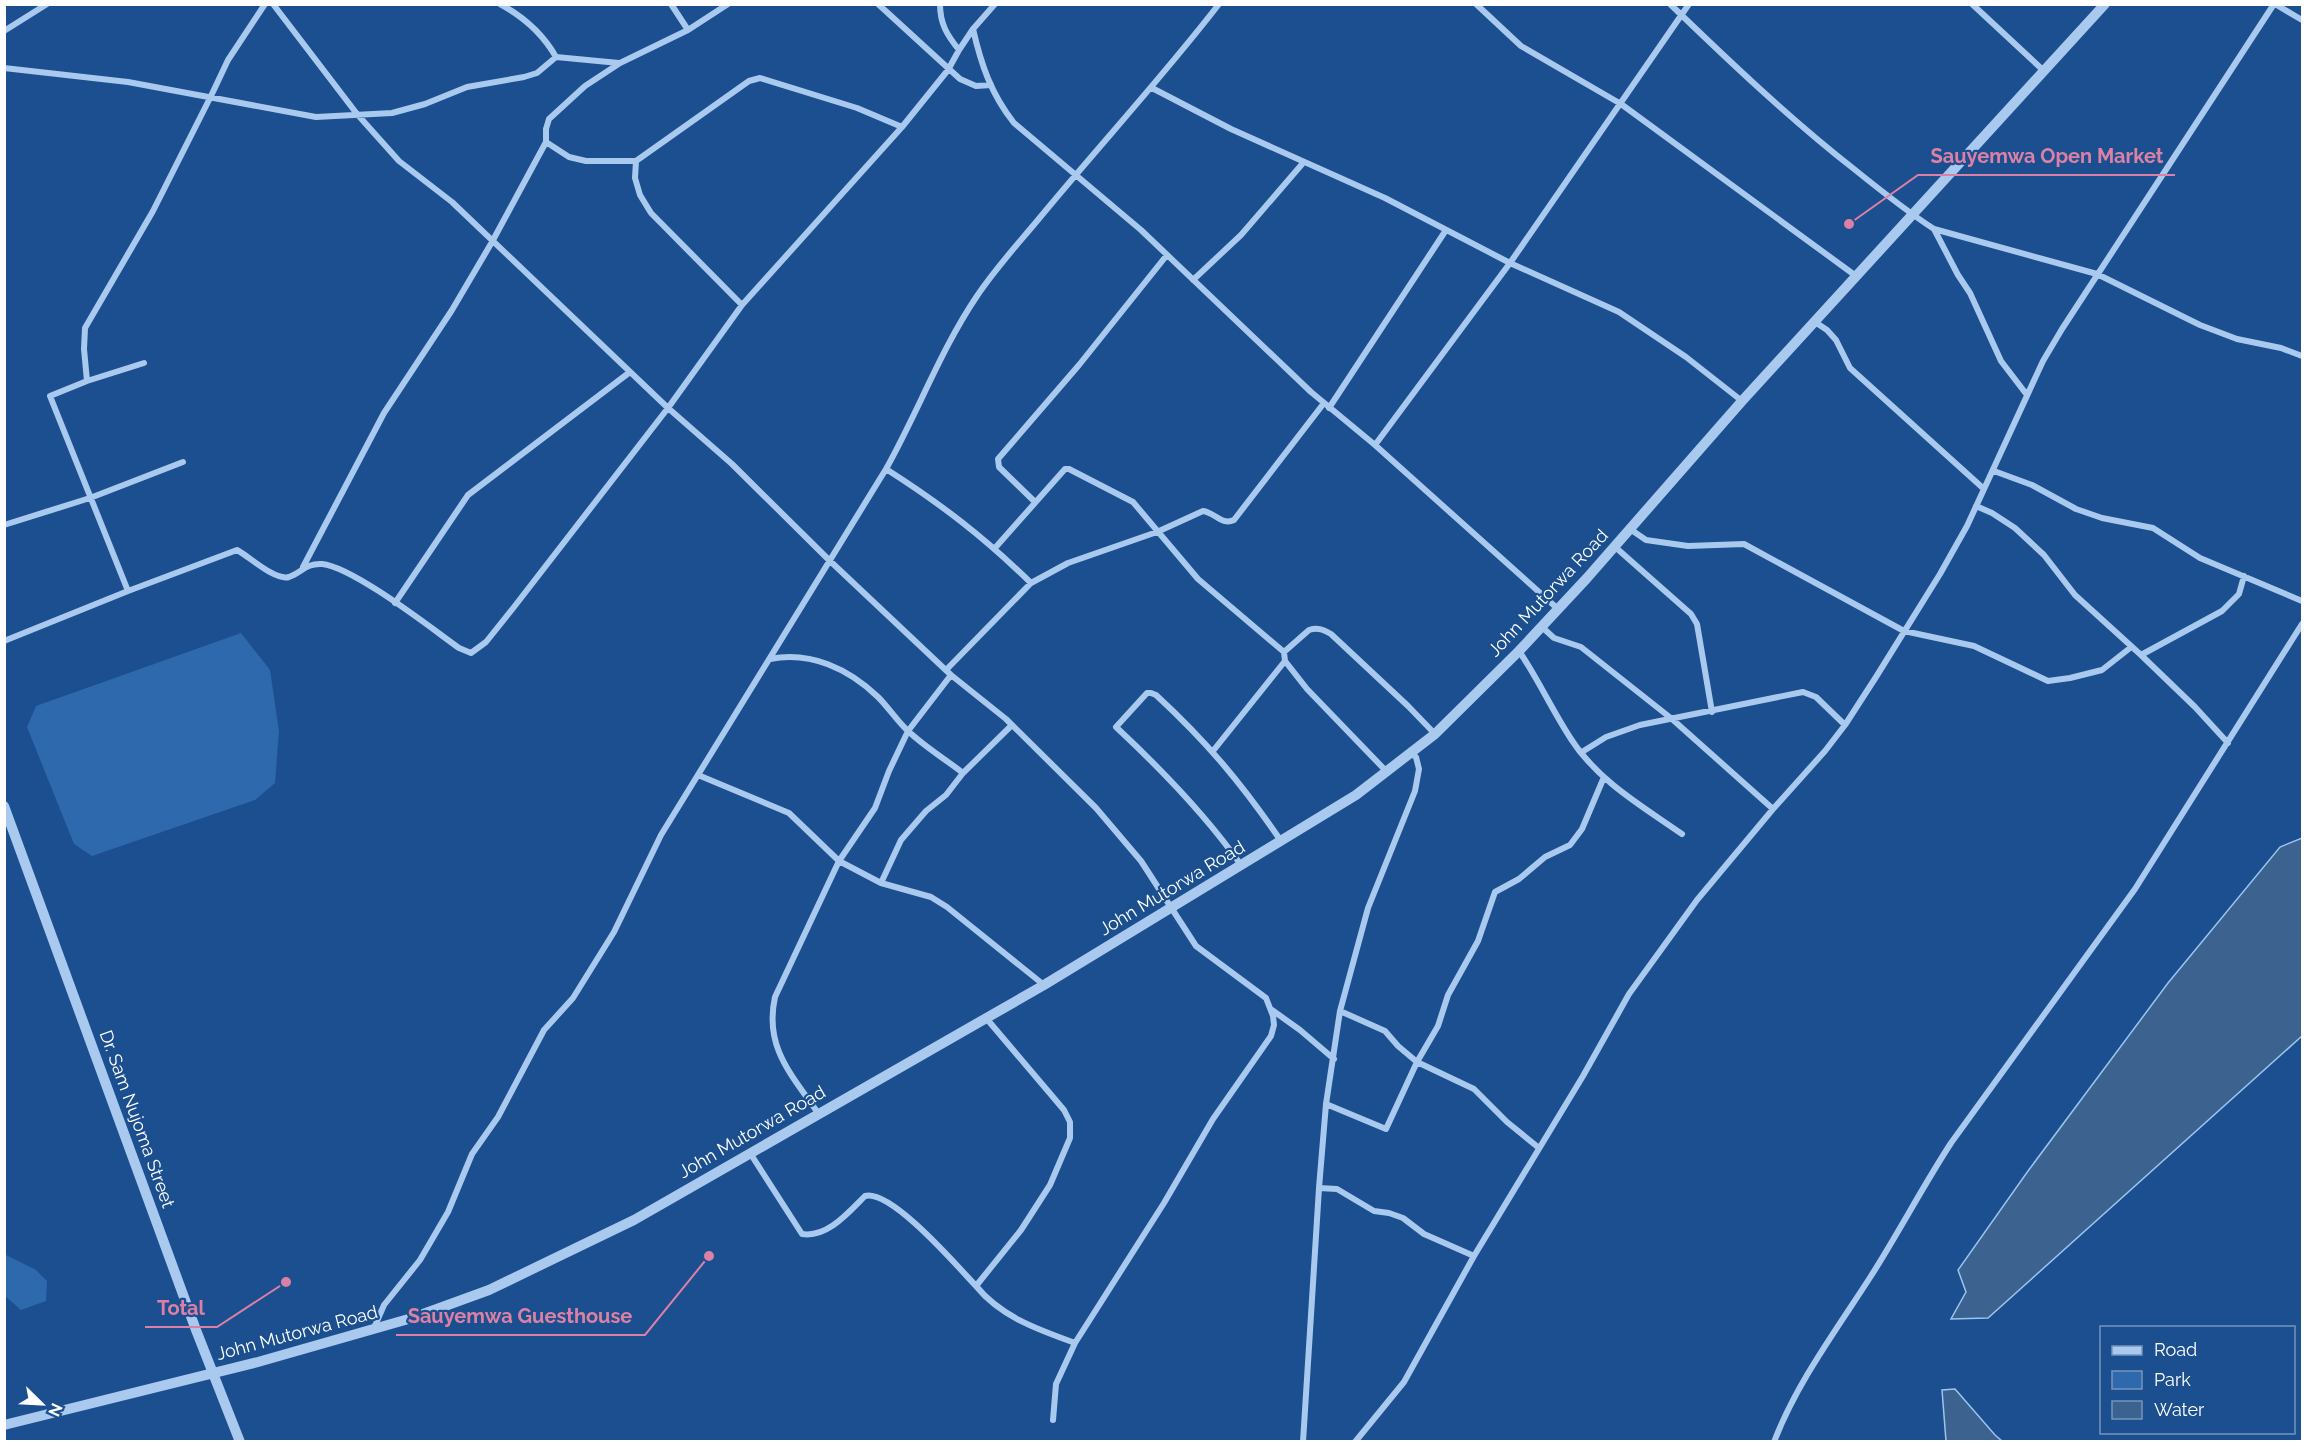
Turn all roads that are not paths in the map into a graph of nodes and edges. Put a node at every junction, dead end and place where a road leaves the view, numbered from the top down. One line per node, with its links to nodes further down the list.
1 (48, 4): 21 (street)
2 (265, 4): 30 (street)
3 (273, 4): 32 (street)
4 (500, 4): 23 (street)
5 (671, 4): 20 (street)
6 (728, 4): 20 (street)
7 (878, 4): 26 (street)
8 (940, 4): 22 (street)
9 (995, 4): 19 (street)
10 (1219, 4): 29 (street)
11 (1476, 4): 31 (street)
12 (1670, 4): 17 (street)
13 (1689, 4): 17 (street)
14 (1972, 4): 27 (street)
15 (2105, 4): 27 (street, John Mutorwa Road)
16 (2275, 4): 18 (street); 44 (street)
17 (1681, 15): 31 (street); 38 (street)
18 (2302, 20)
19 (973, 29): 22 (street); 28 (street)
20 (688, 30): 24 (street)
21 (4, 31)
22 (959, 50): 26 (street)
23 (556, 57): 24 (street); 32 (street)
24 (620, 63): 34 (street)
25 (4, 68): 30 (street)
26 (948, 70): 28 (street); 33 (street)
27 (2045, 72): 38 (street, John Mutorwa Road)
28 (991, 85): 37 (street)
29 (1152, 87): 36 (street); 37 (street)
30 (212, 96): 32 (street); 52 (street)
31 (1621, 104): 43 (street); 45 (street)
32 (357, 114): 41 (street)
33 (902, 127): 35 (street); 47 (street)
34 (546, 142): 35 (street); 41 (street)
35 (636, 161): 47 (street)
36 (1303, 163): 40 (street); 46 (street)
37 (1075, 175): 42 (street); 59 (street)
38 (1912, 215): 39 (street); 45 (street, John Mutorwa Road)
39 (1935, 229): 44 (street); 53 (street)
40 (1446, 230): 43 (street); 55 (street)
41 (492, 242): 51 (street); 71 (street)
42 (1167, 255): 46 (street); 63 (street)
43 (1510, 263): 54 (street); 57 (street)
44 (2097, 274): 49 (street); 53 (street)
45 (1856, 276): 48 (street, John Mutorwa Road)
46 (1193, 280): 55 (street)
47 (742, 305): 56 (street)
48 (1815, 322): 54 (street, John Mutorwa Road); 61 (street)
49 (2302, 356)
50 (144, 363): 52 (street)
51 (630, 372): 56 (street); 76 (street)
52 (87, 381): 62 (street)
53 (2027, 395): 60 (street)
54 (1742, 401): 66 (street, John Mutorwa Road)
55 (1327, 405): 57 (street); 67 (street)
56 (669, 408): 70 (street); 76 (street)
57 (1375, 446): 77 (street)
58 (183, 462): 62 (street)
59 (886, 469): 69 (street); 70 (street)
60 (1994, 471): 61 (street); 72 (street)
61 (1984, 489): 64 (street)
62 (90, 498): 65 (street); 74 (street)
63 (1035, 502): 67 (street); 69 (street)
64 (1976, 506): 80 (street); 82 (street)
65 (4, 525)
66 (1629, 529): 68 (street, John Mutorwa Road); 80 (street)
67 (1157, 532): 73 (street); 84 (street)
68 (1614, 546): 77 (street, John Mutorwa Road); 89 (street)
69 (995, 548): 73 (street)
70 (829, 560): 86 (street); 88 (street)
71 (303, 567): 74 (street); 76 (street)
72 (2244, 576): 75 (street); 85 (street)
73 (1031, 583): 88 (street)
74 (128, 591): 81 (street)
75 (2302, 601)
76 (394, 603)
77 (1558, 609): 79 (street, John Mutorwa Road)
78 (2302, 624): 95 (street)
79 (1542, 627): 83 (street, John Mutorwa Road); 90 (street)
80 (1904, 631): 82 (street); 92 (street)
81 (4, 641)
82 (2130, 648): 85 (street)
83 (1518, 651): 94 (street, John Mutorwa Road); 97 (street)
84 (1284, 652): 87 (street); 94 (street)
85 (2141, 655): 95 (street)
86 (770, 659): 93 (street); 101 (street)
87 (1285, 661): 96 (street); 99 (street)
88 (949, 672): 91 (street); 93 (street)
89 (1712, 712): 90 (street); 92 (street)
90 (1672, 719): 97 (street); 104 (street)
91 (1012, 725): 100 (street); 110 (street)
92 (1845, 725): 104 (street)
93 (908, 731): 100 (street); 107 (street)
94 (1435, 734): 98 (street, John Mutorwa Road)
95 (2228, 743): 132 (street)
96 (1213, 751): 106 (street); 108 (street)
97 (1582, 752): 102 (street)
98 (1411, 754): 99 (street, John Mutorwa Road); 113 (street)
99 (1387, 772): 106 (street, John Mutorwa Road)
100 (963, 773): 109 (street)
101 (698, 775): 107 (street); 124 (street)
102 (1604, 777): 105 (street); 116 (street)
103 (4, 806): 126 (street, Dr. Sam Nujoma Street)
104 (1773, 809): 119 (street)
105 (1682, 834)
106 (1281, 841): 108 (street, John Mutorwa Road)
107 (839, 861): 109 (street); 118 (street)
108 (1241, 865): 110 (street, John Mutorwa Road)
109 (881, 884): 111 (street)
110 (1172, 908): 111 (street, John Mutorwa Road); 112 (street)
111 (1044, 985): 114 (street, John Mutorwa Road)
112 (1272, 1010): 115 (street); 125 (street)
113 (1340, 1011): 115 (street); 116 (street)
114 (986, 1018): 118 (street, John Mutorwa Road); 123 (street)
115 (1334, 1059): 117 (street)
116 (1417, 1062): 117 (street); 119 (street)
117 (1326, 1104): 121 (street)
118 (818, 1113): 120 (street, John Mutorwa Road)
119 (1539, 1148): 122 (street)
120 (750, 1154): 123 (street); 124 (street, John Mutorwa Road)
121 (1319, 1188): 122 (street); 130 (street)
122 (1474, 1256): 131 (street)
123 (976, 1286): 125 (street)
124 (373, 1330): 126 (street, John Mutorwa Road)
125 (1075, 1343): 127 (street)
126 (212, 1373): 128 (street, John Mutorwa Road); 129 (street, Dr. Sam Nujoma Street)
127 (1053, 1420)
128 (4, 1425)
129 (240, 1442)
130 (1303, 1442)
131 (1355, 1442)
132 (1774, 1442)

